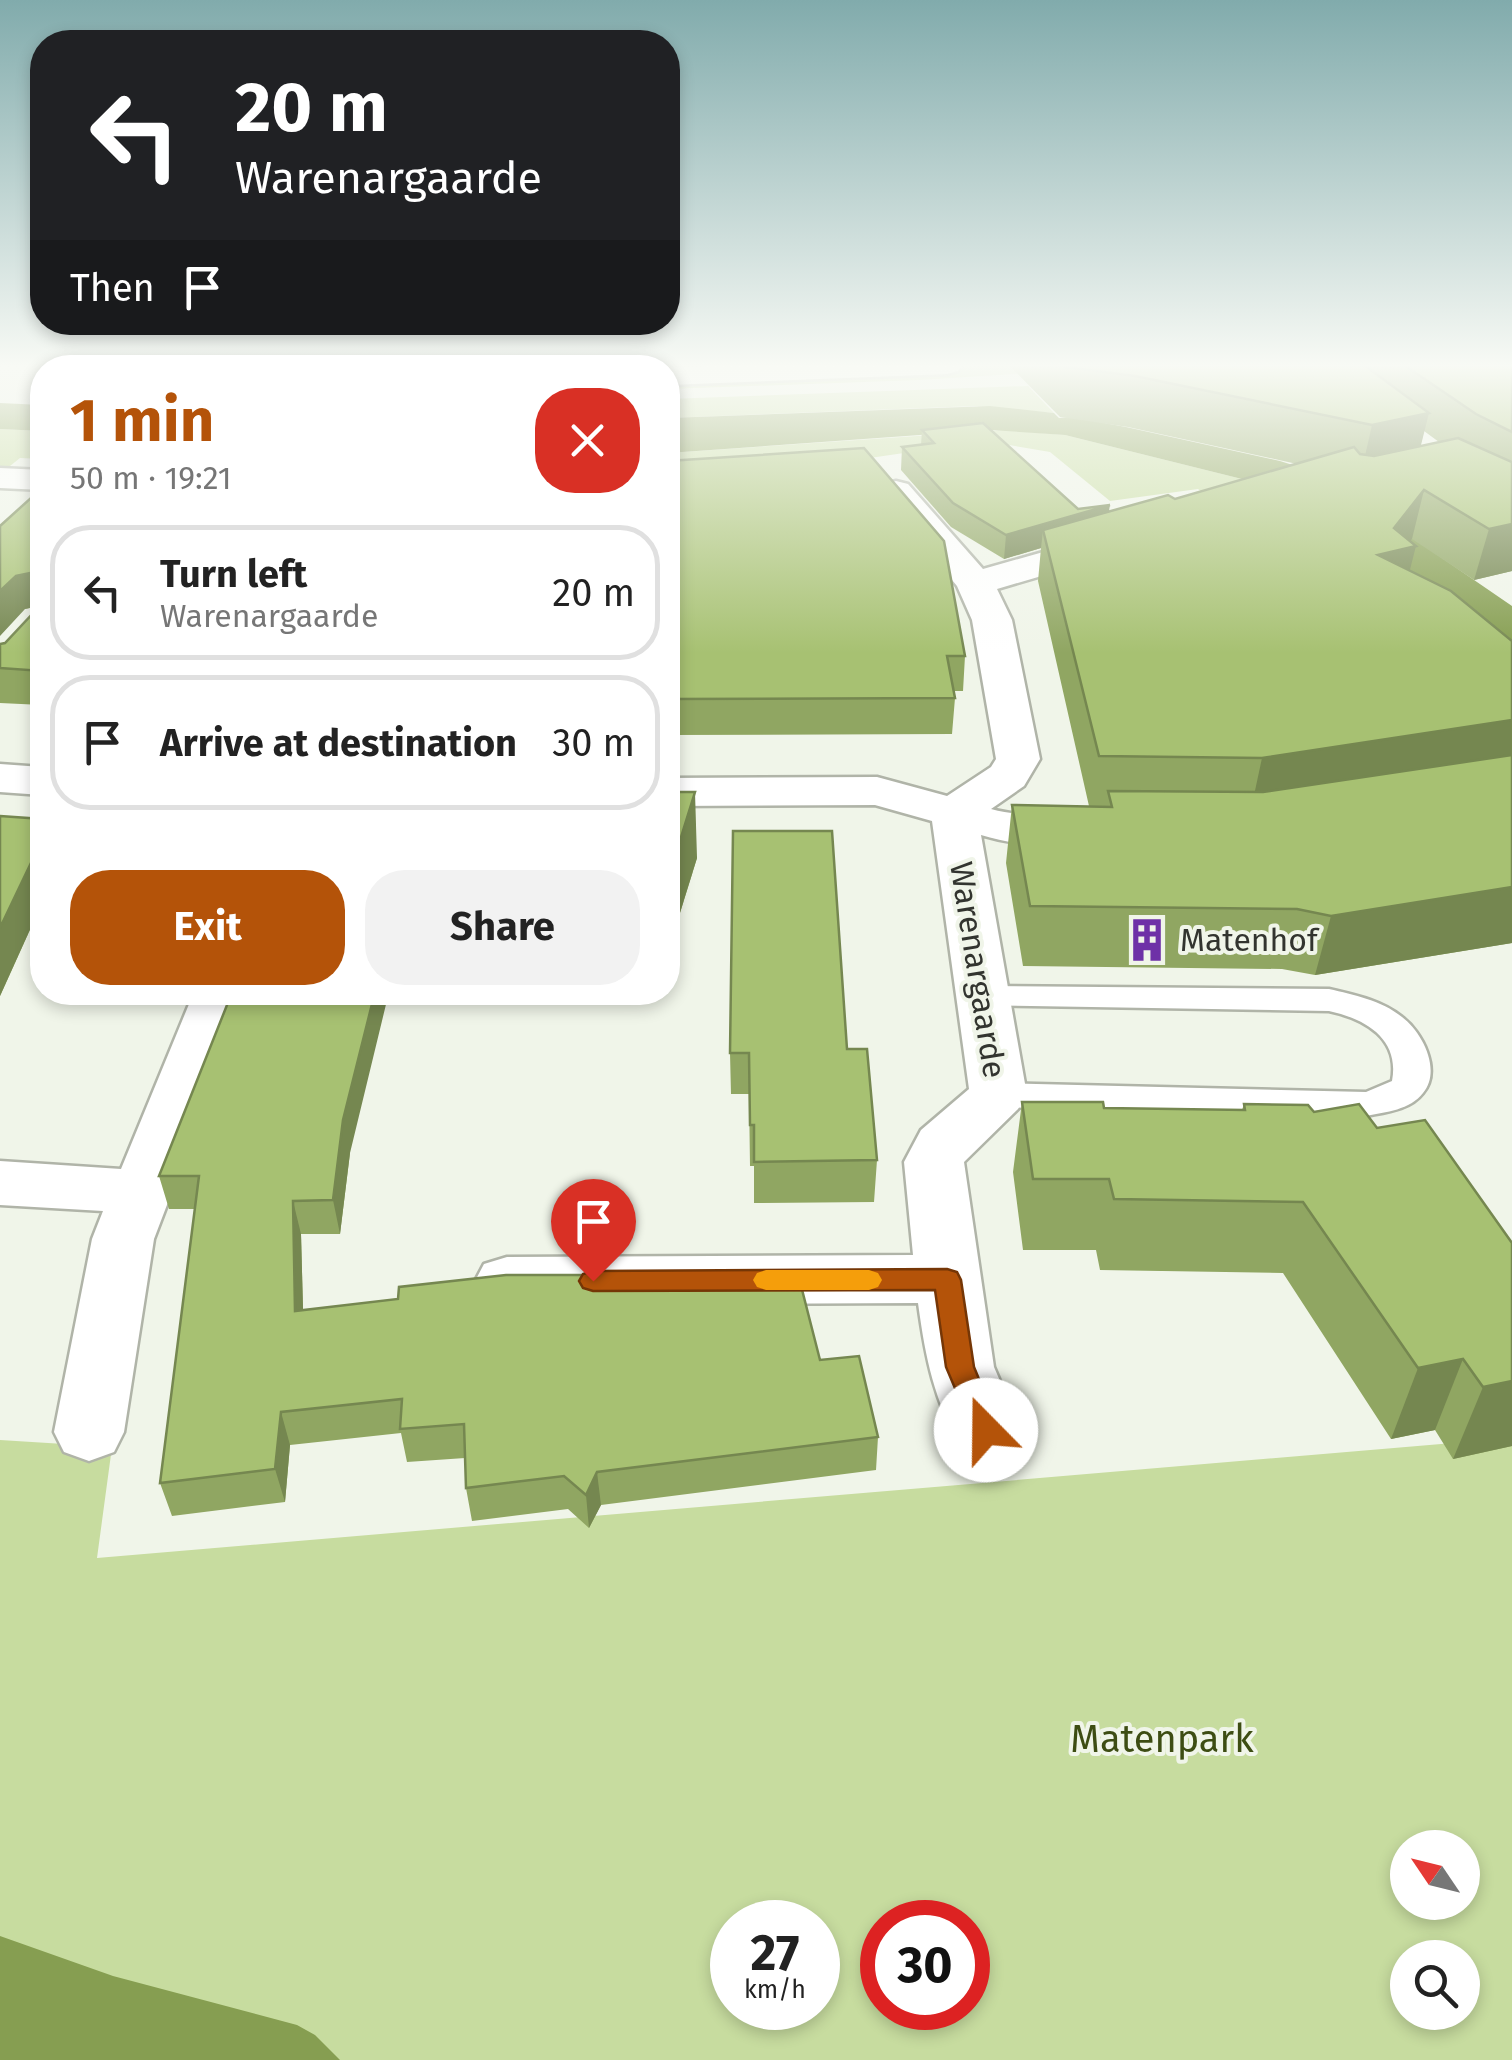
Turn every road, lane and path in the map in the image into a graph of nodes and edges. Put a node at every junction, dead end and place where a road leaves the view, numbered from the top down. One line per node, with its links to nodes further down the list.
1 (870, 461): 5 (street)
2 (0, 478): 3 (street)
3 (30, 479)
4 (1144, 534): 5 (street)
5 (975, 582): 9 (street)
6 (0, 778): 7 (street)
7 (30, 780)
8 (680, 792): 9 (street, Warenargaarde)
9 (954, 813): 10 (street, Warenargaarde); 11 (street, Warenargaarde)
10 (1132, 831)
11 (982, 997): 13 (street, Warenargaarde); 13 (lane)
12 (216, 1005): 15 (street)
13 (998, 1094): 16 (street, Warenargaarde)
14 (0, 1183): 15 (street)
15 (141, 1192): 19 (street)
16 (947, 1280): 17 (street); 18 (street, Warenargaarde)
17 (475, 1281)
18 (986, 1430)
19 (89, 1432)

